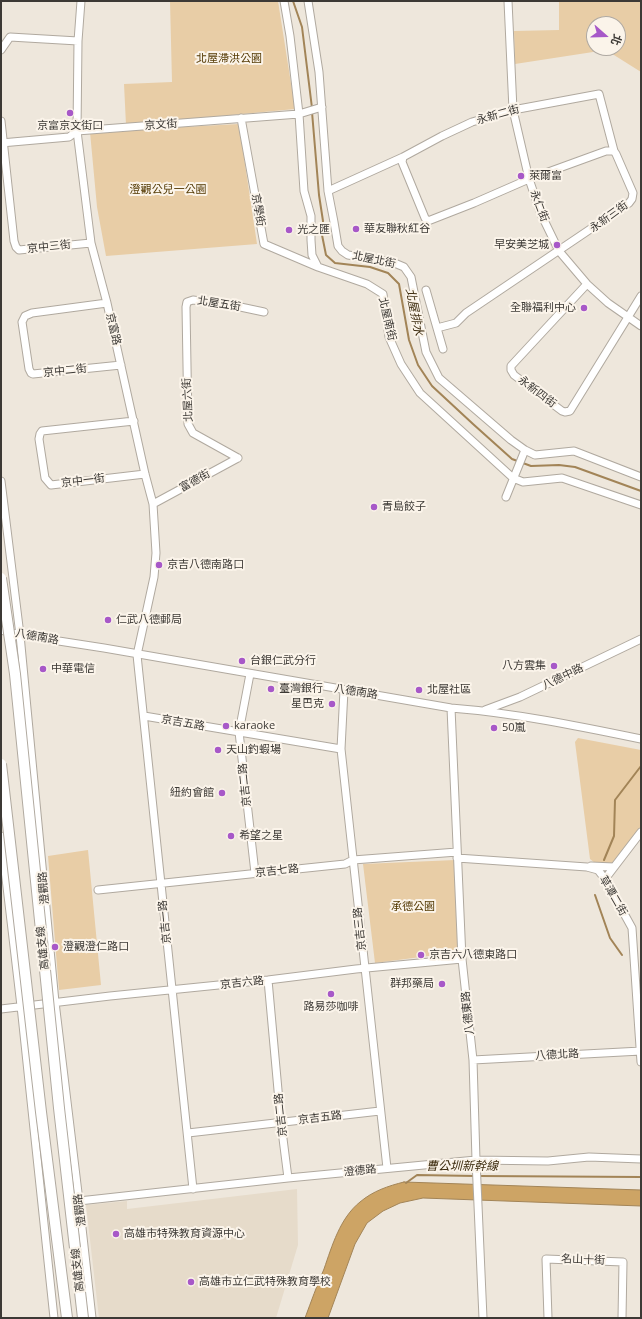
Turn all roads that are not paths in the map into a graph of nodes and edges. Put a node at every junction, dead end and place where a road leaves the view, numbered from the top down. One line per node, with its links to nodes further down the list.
1 (81, 1): 5 (street, 京富路)
2 (284, 1): 10 (street)
3 (308, 1): 8 (street, 北屋北街)
4 (508, 1): 9 (street, 永仁街)
5 (78, 41): 6 (street); 13 (street, 京富路)
6 (1, 50)
7 (599, 94): 9 (street, 永新二街); 15 (street, 永新三街)
8 (319, 109): 10 (street, 京文街); 18 (street, 北屋北街)
9 (513, 110): 16 (street, 永新二街); 17 (street, 永仁街)
10 (301, 113): 11 (street, 京文街); 21 (street)
11 (241, 118): 13 (street, 京文街); 21 (street, 京學街)
12 (1, 121): 14 (street, 京中三街)
13 (77, 131): 14 (street, 京文街); 19 (street, 京富路)
14 (3, 143): 19 (street, 京中三街)
15 (614, 151): 17 (street); 20 (street, 永新三街)
16 (403, 157): 17 (street); 18 (street, 永新二街)
17 (529, 179): 20 (street, 永仁街)
18 (328, 191): 34 (street, 北屋北街)
19 (91, 243): 25 (street, 京富路)
20 (559, 251): 22 (street, 永仁街); 29 (street, 永新三街)
21 (318, 267): 37 (street, 北屋南街)
22 (587, 284): 27 (street, 永仁街); 27 (street, 永新四街)
23 (426, 290): 29 (street)
24 (641, 296): 27 (street, 永新四街)
25 (107, 304): 32 (street, 京富路); 32 (street, 京中二街)
26 (264, 312): 31 (street, 北屋五街)
27 (628, 317): 28 (street, 永仁街)
28 (641, 326)
29 (437, 328): 30 (street)
30 (443, 349)
31 (187, 363): 35 (street, 北屋六街)
32 (121, 366): 33 (street, 京富路)
33 (134, 421): 36 (street, 京富路); 36 (street, 京中一街)
34 (523, 452): 37 (street); 38 (street, 北屋北街)
35 (238, 458): 41 (street, 富德街)
36 (145, 474): 41 (street, 京富路)
37 (514, 475): 40 (street); 42 (street)
38 (641, 477)
39 (1, 481): 45 (street, 澄觀路)
40 (506, 497)
41 (153, 504): 47 (street, 京富路)
42 (641, 505)
43 (1, 578): 88 (highway, 高雄支線, bridge)
44 (1, 630): 45 (street, 八德南路)
45 (20, 635): 47 (street, 八德南路); 71 (street, 澄觀路)
46 (641, 639): 51 (street, 八德中路)
47 (137, 655): 48 (street, 八德南路); 52 (street, 京吉一路)
48 (250, 674): 49 (street, 八德南路); 53 (street, 京吉二路)
49 (344, 690): 50 (street, 八德南路); 55 (street, 京吉三路)
50 (451, 708): 51 (street, 八德南路); 59 (street, 八德東路)
51 (483, 710): 54 (street, 八德南路)
52 (144, 716): 53 (street, 京吉五路); 65 (street, 京吉一路)
53 (239, 732): 55 (street, 京吉五路); 63 (street, 京吉二路)
54 (641, 739)
55 (341, 749): 60 (street, 京吉三路)
56 (1, 764): 87 (highway, 高雄支線, bridge)
57 (641, 832): 62 (street)
58 (1, 836): 72 (street)
59 (457, 855): 60 (street, 京吉七路); 61 (street, 草潭二街); 67 (street, 八德東路)
60 (353, 860): 63 (street, 京吉七路); 68 (street, 京吉三路)
61 (587, 867): 62 (street); 64 (street, 草潭二街)
62 (614, 867): 64 (street)
63 (255, 873): 65 (street, 京吉七路)
64 (605, 879): 74 (street, 草潭二街)
65 (162, 883): 66 (street, 京吉七路); 70 (street, 京吉一路)
66 (98, 890)
67 (462, 959): 68 (street, 京吉六路); 75 (street, 八德東路)
68 (365, 968): 69 (street, 京吉六路); 77 (street, 京吉三路)
69 (268, 980): 70 (street, 京吉六路); 78 (street, 京吉二路)
70 (172, 990): 71 (street, 京吉六路); 79 (street, 京吉一路)
71 (54, 1002): 72 (street, 京吉六路); 85 (street, 澄觀路)
72 (21, 1006): 73 (street, 京吉六路); 86 (street)
73 (1, 1008)
74 (641, 1051): 75 (street, 八德北路); 76 (street, 草潭二街)
75 (473, 1060): 81 (street, 八德東路)
76 (641, 1062)
77 (380, 1111): 78 (street, 京吉五路); 82 (street, 京吉三路)
78 (281, 1123): 79 (street, 京吉五路); 83 (street, 京吉二路)
79 (188, 1133): 84 (street, 京吉一路)
80 (641, 1158): 81 (street, 澄德路)
81 (476, 1160): 82 (street, 澄德路); 90 (street, 八德東路)
82 (387, 1168): 83 (street, 澄德路)
83 (288, 1178): 84 (street, 澄德路)
84 (193, 1189): 85 (street, 澄德路)
85 (79, 1200): 89 (street, 澄觀路)
86 (54, 1318)
87 (67, 1318)
88 (83, 1318)
89 (92, 1318)
90 (483, 1318)
91 (548, 1318): 92 (street, 名山十街)
92 (622, 1318)

